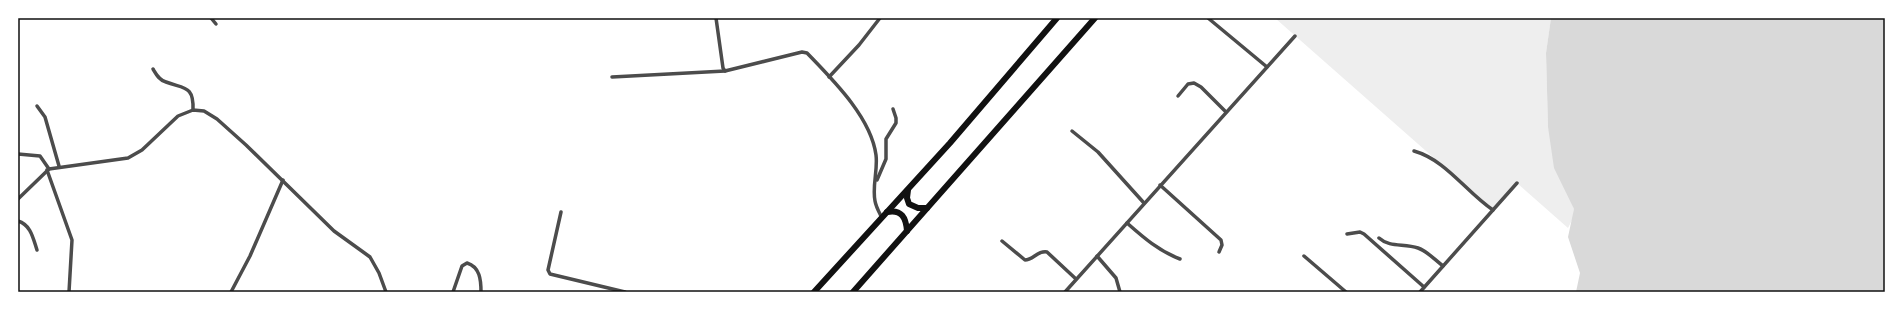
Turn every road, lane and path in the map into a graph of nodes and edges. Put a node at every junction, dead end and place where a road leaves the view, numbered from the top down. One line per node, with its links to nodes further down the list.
1 (211, 18): 7 (street)
2 (716, 18): 11 (street)
3 (880, 18): 13 (street)
4 (1057, 18): 28 (main road)
5 (1095, 18): 31 (main road)
6 (1208, 18): 9 (street)
7 (216, 24)
8 (1295, 36): 9 (street)
9 (1267, 67): 18 (street)
10 (152, 69): 17 (street)
11 (725, 71): 12 (street); 13 (street)
12 (612, 77)
13 (829, 77): 25 (street)
14 (1178, 96): 18 (street)
15 (37, 106): 22 (street)
16 (893, 109): 25 (street)
17 (193, 110): 22 (street); 24 (street)
18 (1226, 112): 27 (street)
19 (1072, 131): 30 (street)
20 (1414, 151): 32 (street)
21 (18, 154): 23 (street)
22 (59, 166): 23 (street)
23 (48, 169): 29 (street); 50 (street)
24 (283, 180): 51 (street); 52 (street)
25 (876, 183): 35 (street)
26 (1517, 183): 32 (street)
27 (1160, 185): 30 (street); 43 (street)
28 (908, 190): 31 (main road); 34 (main road)
29 (18, 199)
30 (1144, 203): 37 (street)
31 (927, 208): 38 (main road)
32 (1493, 210): 47 (street)
33 (561, 212): 55 (street)
34 (887, 212): 35 (main road); 38 (main road)
35 (882, 218): 56 (main road)
36 (18, 221): 42 (street)
37 (1127, 223): 44 (street); 46 (street)
38 (907, 231): 57 (main road)
39 (1346, 234): 49 (street)
40 (1379, 238): 47 (street)
41 (1002, 241): 48 (street)
42 (36, 250)
43 (1219, 252)
44 (1097, 256): 48 (street); 59 (street)
45 (1304, 256): 60 (street)
46 (1180, 259)
47 (1443, 266): 49 (street)
48 (1076, 279): 58 (street)
49 (1424, 287): 61 (street)
50 (70, 292)
51 (231, 292)
52 (386, 292)
53 (453, 292): 54 (street)
54 (481, 292)
55 (625, 292)
56 (814, 292)
57 (853, 292)
58 (1064, 292)
59 (1120, 292)
60 (1346, 292)
61 (1420, 292)

